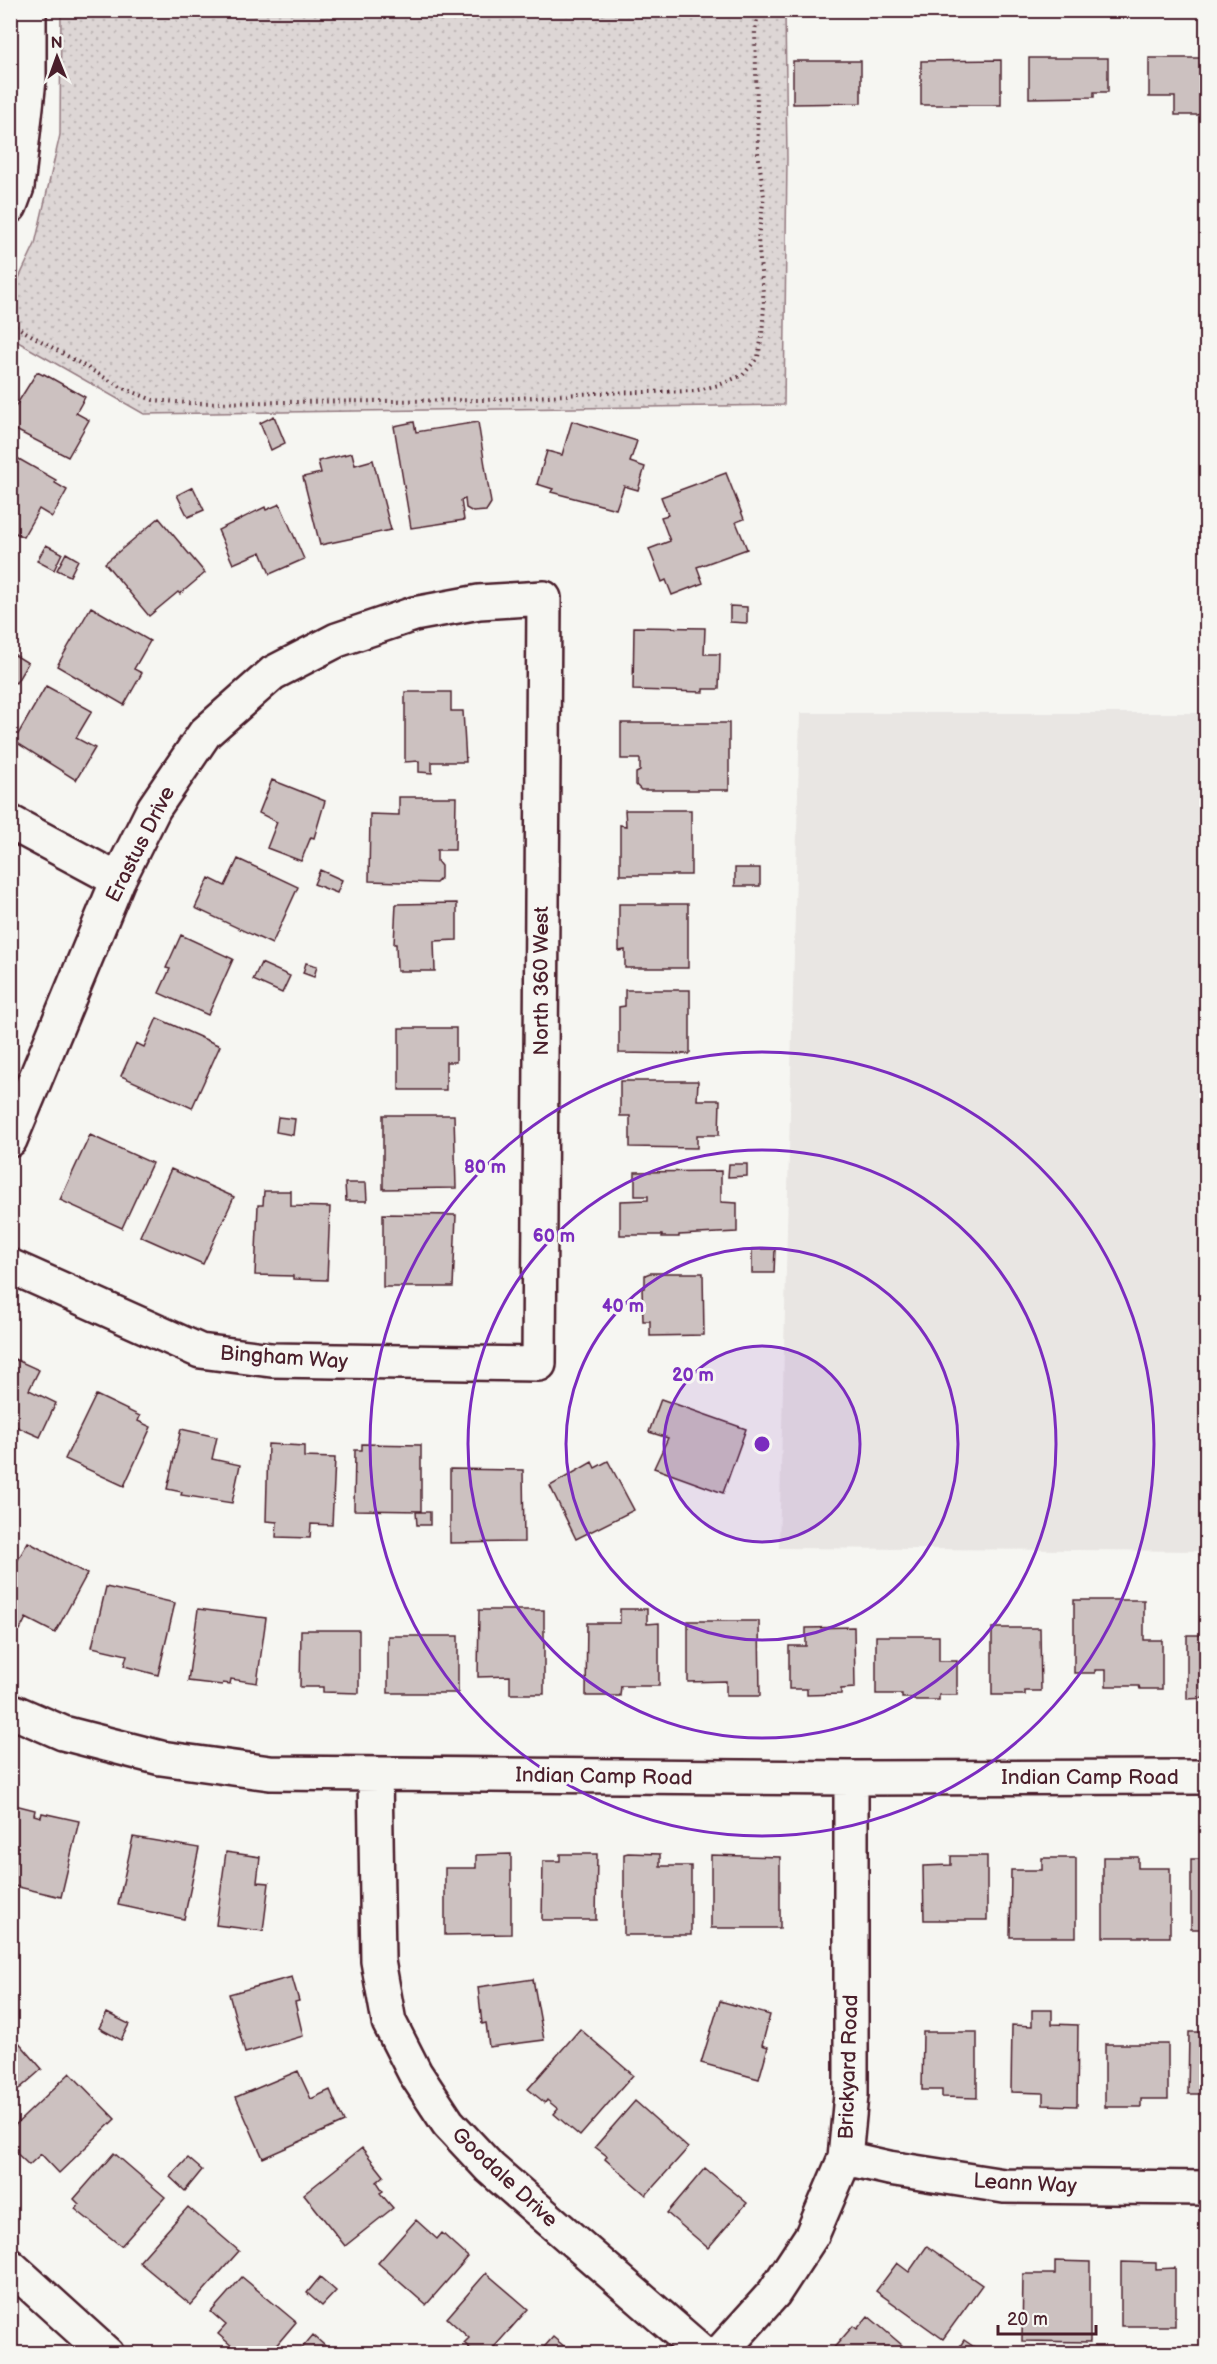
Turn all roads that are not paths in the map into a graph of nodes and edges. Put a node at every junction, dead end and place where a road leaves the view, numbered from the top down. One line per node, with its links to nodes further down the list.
1 (29, 10): 2 (street)
2 (10, 206)
3 (544, 598): 5 (street, Erastus Drive); 8 (street, North 360 West)
4 (10, 822): 5 (street)
5 (118, 880): 6 (street, Erastus Drive)
6 (10, 1140)
7 (10, 1266): 8 (street, Bingham Way)
8 (539, 1364)
9 (10, 1710): 10 (street, Indian Camp Road)
10 (375, 1774): 12 (street, Indian Camp Road); 17 (street, Goodale Drive)
11 (1206, 1777): 12 (street, Indian Camp Road)
12 (851, 1778): 13 (street, Brickyard Road)
13 (845, 2158): 14 (street, Leann Way); 18 (street, Brickyard Road)
14 (1206, 2188)
15 (10, 2266): 16 (street)
16 (106, 2354)
17 (704, 2354)
18 (719, 2354)

